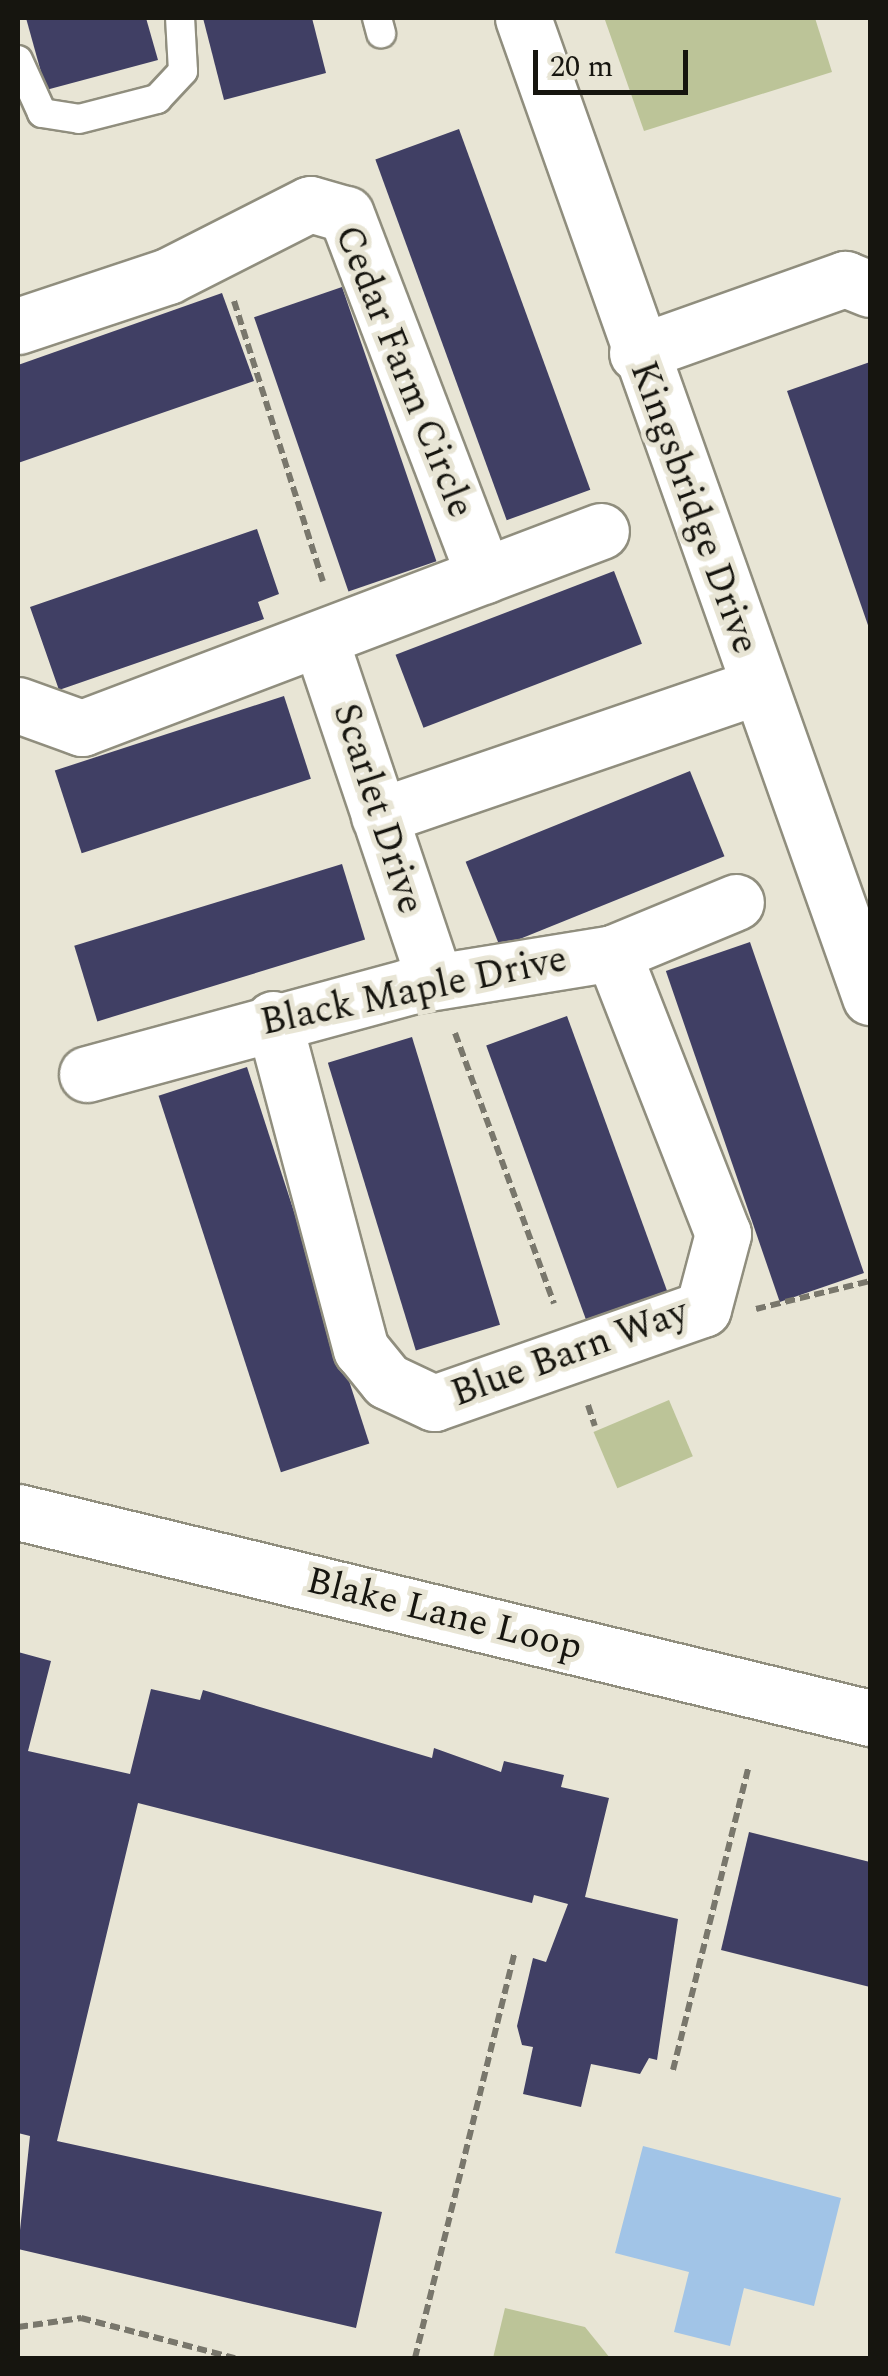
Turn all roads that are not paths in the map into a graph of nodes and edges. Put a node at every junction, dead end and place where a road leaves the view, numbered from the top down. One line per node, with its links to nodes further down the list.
1 (180, 18): 3 (lane)
2 (523, 18): 6 (street, Kingsbridge Drive)
3 (18, 60)
4 (870, 290): 6 (street)
5 (18, 326): 8 (street, Cedar Farm Circle)
6 (637, 353): 10 (street, Kingsbridge Drive)
7 (601, 531): 8 (street)
8 (484, 576): 9 (street)
9 (326, 620): 11 (street); 12 (street, Scarlet Drive)
10 (758, 686): 12 (street); 15 (street, Kingsbridge Drive)
11 (18, 705)
12 (379, 816): 16 (street, Scarlet Drive)
13 (736, 902): 14 (street, Black Maple Drive)
14 (614, 952): 16 (street, Black Maple Drive); 17 (street, Blue Barn Way)
15 (870, 997)
16 (444, 1003): 17 (street, Black Maple Drive)
17 (274, 1019): 18 (street, Black Maple Drive)
18 (87, 1074)
19 (18, 1512): 20 (street, Blake Lane Loop)
20 (870, 1718)

